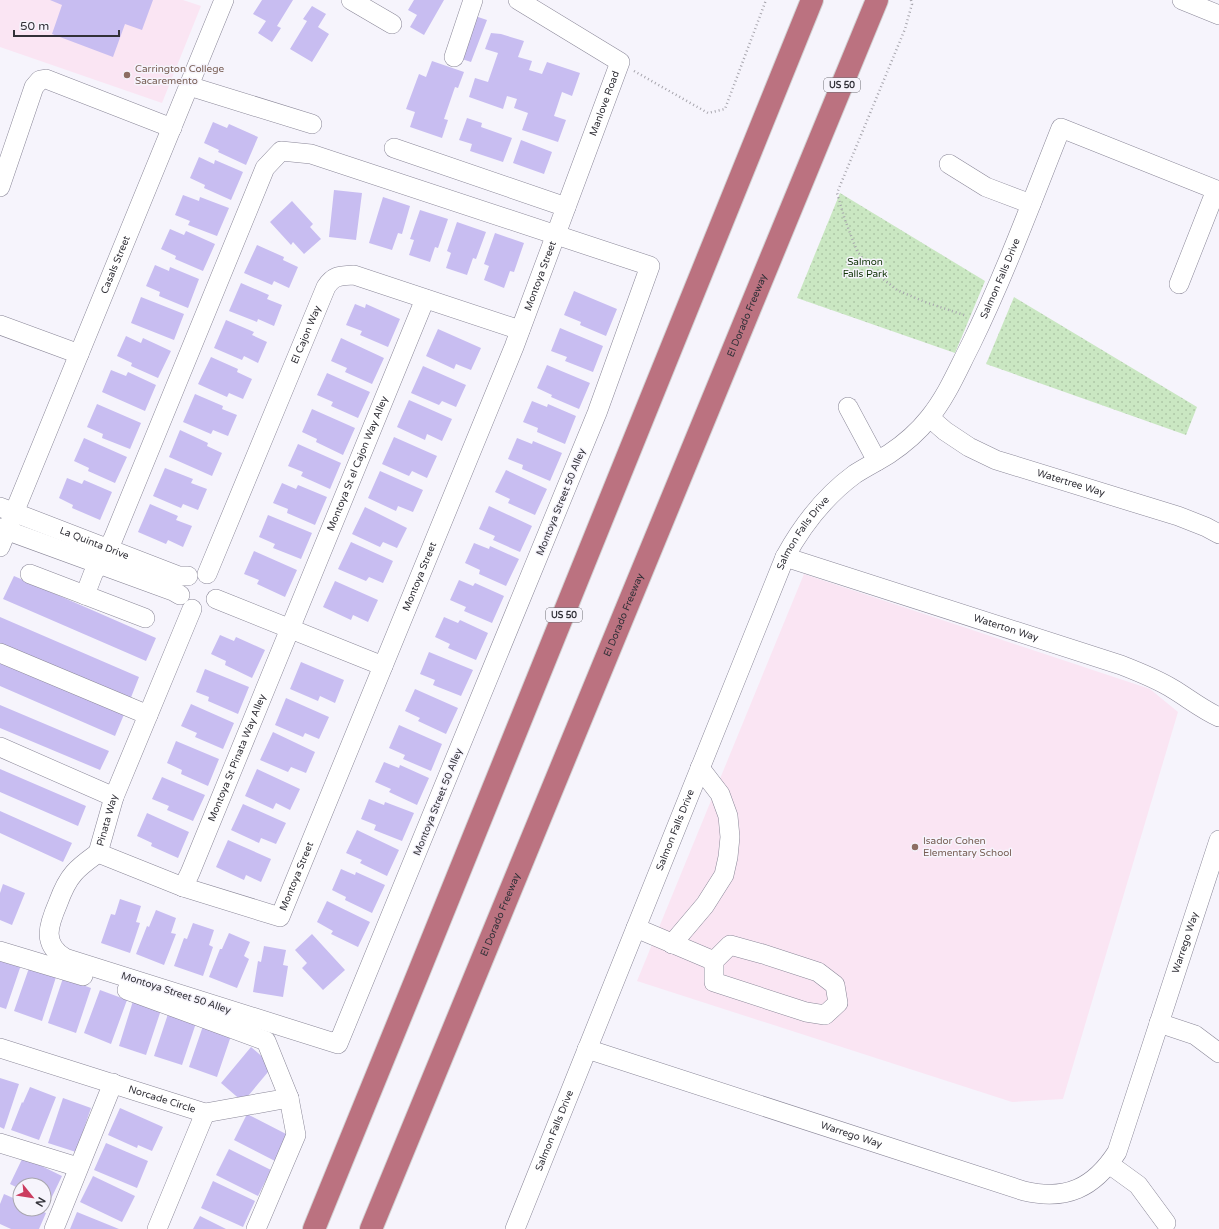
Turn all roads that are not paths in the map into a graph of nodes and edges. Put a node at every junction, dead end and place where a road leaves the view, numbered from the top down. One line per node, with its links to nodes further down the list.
1 (224, 0): 11 (street, Casals Street)
2 (351, 0): 9 (street)
3 (473, 0): 10 (street)
4 (520, 0): 19 (street, Manlove Road)
5 (812, 0): 73 (highway, US 50)
6 (877, 0): 74 (highway, El Dorado Freeway / US 50)
7 (1182, 0): 8 (street)
8 (1219, 15)
9 (392, 24)
10 (454, 56)
11 (189, 86): 12 (street); 13 (street, Casals Street)
12 (312, 124)
13 (172, 128): 16 (street); 25 (street, Casals Street)
14 (394, 148): 19 (street)
15 (950, 164): 18 (street)
16 (0, 187)
17 (1218, 190): 18 (street, Salmon Falls Drive); 21 (street, Salmon Falls Drive)
18 (1031, 204): 27 (street, Salmon Falls Drive)
19 (566, 207): 20 (street, Manlove Road)
20 (555, 235): 24 (street, Montoya Street); 32 (street); 51 (street, Montoya Street 50 Alley)
21 (1179, 284)
22 (424, 299): 24 (street, El Cajon Way); 36 (street, El Cajon Way); 42 (street, Montoya St el Cajon Way Alley)
23 (0, 325): 25 (street)
24 (520, 330): 44 (street, Montoya Street)
25 (79, 354): 29 (street, Casals Street)
26 (848, 407): 28 (street)
27 (930, 418): 28 (street, Salmon Falls Drive); 30 (street, Watertree Way)
28 (877, 461): 33 (street, Salmon Falls Drive)
29 (7, 510): 31 (street, Casals Street); 32 (street, La Quinta Drive)
30 (1219, 534)
31 (2, 535): 34 (street, La Quinta Drive)
32 (108, 548): 34 (street); 36 (street, La Quinta Drive)
33 (785, 557): 46 (street, Waterton Way); 48 (street, Salmon Falls Drive)
34 (98, 564): 37 (street); 38 (street, La Quinta Drive)
35 (30, 574): 37 (street)
36 (198, 575): 38 (street, El Cajon Way); 39 (street)
37 (85, 595): 41 (street)
38 (180, 595): 40 (street)
39 (216, 599): 40 (street); 42 (street)
40 (192, 609): 45 (street, Pinata Way)
41 (145, 618)
42 (289, 628): 44 (street); 53 (street, Montoya St Pinata Way Alley)
43 (0, 653): 45 (street)
44 (383, 666): 54 (street, Montoya Street)
45 (148, 714): 49 (street, Pinata Way)
46 (1219, 717)
47 (0, 747): 49 (street)
48 (700, 768): 55 (street, Salmon Falls Drive); 56 (street)
49 (114, 797): 51 (street, Pinata Way)
50 (1219, 840): 52 (street, Warrego Way)
51 (98, 853): 53 (street, Pinata Way)
52 (1215, 864): 59 (street, Warrego Way)
53 (183, 887): 54 (street, Pinata Way)
54 (280, 917)
55 (636, 928): 56 (street); 61 (street, Salmon Falls Drive)
56 (672, 944): 58 (street)
57 (0, 951): 64 (street)
58 (714, 961): 58 (street)
59 (1159, 1023): 62 (street); 67 (street, Warrego Way)
60 (0, 1048): 63 (street, Norcade Circle)
61 (587, 1049): 67 (street, Warrego Way); 75 (street, Salmon Falls Drive)
62 (1219, 1053)
63 (113, 1083): 65 (street, Norcade Circle); 68 (street)
64 (289, 1098): 65 (street); 72 (street)
65 (205, 1113): 71 (street, Norcade Circle)
66 (0, 1143): 68 (street)
67 (1109, 1164): 69 (street)
68 (78, 1167): 70 (street)
69 (1166, 1224)
70 (54, 1229)
71 (157, 1229)
72 (256, 1229)
73 (314, 1229)
74 (371, 1229)
75 (515, 1229)

